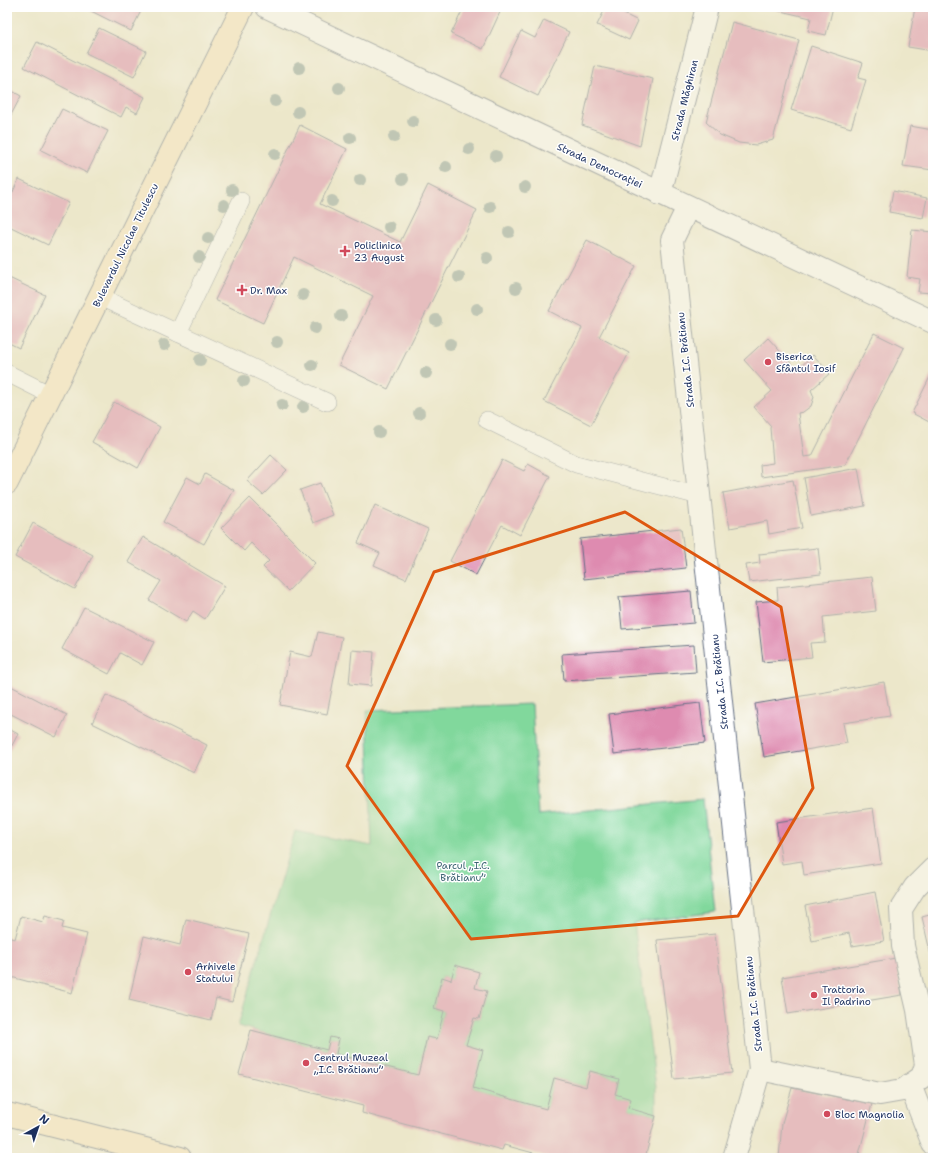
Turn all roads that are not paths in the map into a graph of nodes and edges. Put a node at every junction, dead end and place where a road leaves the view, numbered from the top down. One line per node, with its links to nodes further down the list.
1 (243, 7): 7 (street, Bulevardul Nicolae Titulescu)
2 (267, 7): 4 (street, Strada Democrației)
3 (708, 7): 4 (street, Strada Măghiran)
4 (660, 194): 6 (street, Strada Democrației)
5 (241, 201): 9 (lane)
6 (688, 206): 8 (street, Strada Democrației); 15 (street, Strada I.C. Brătianu)
7 (100, 297): 9 (lane); 11 (street, Bulevardul Nicolae Titulescu)
8 (933, 322)
9 (178, 333): 12 (lane)
10 (7, 373): 11 (lane)
11 (51, 395): 14 (street, Bulevardul Nicolae Titulescu)
12 (326, 402)
13 (487, 420): 15 (lane)
14 (7, 484)
15 (699, 496): 17 (street, Strada I.C. Brătianu)
16 (933, 869): 18 (street)
17 (760, 1069): 18 (street); 22 (street, Strada I.C. Brătianu)
18 (910, 1085): 20 (street)
19 (7, 1114): 21 (street)
20 (933, 1144)
21 (180, 1158)
22 (734, 1158)

